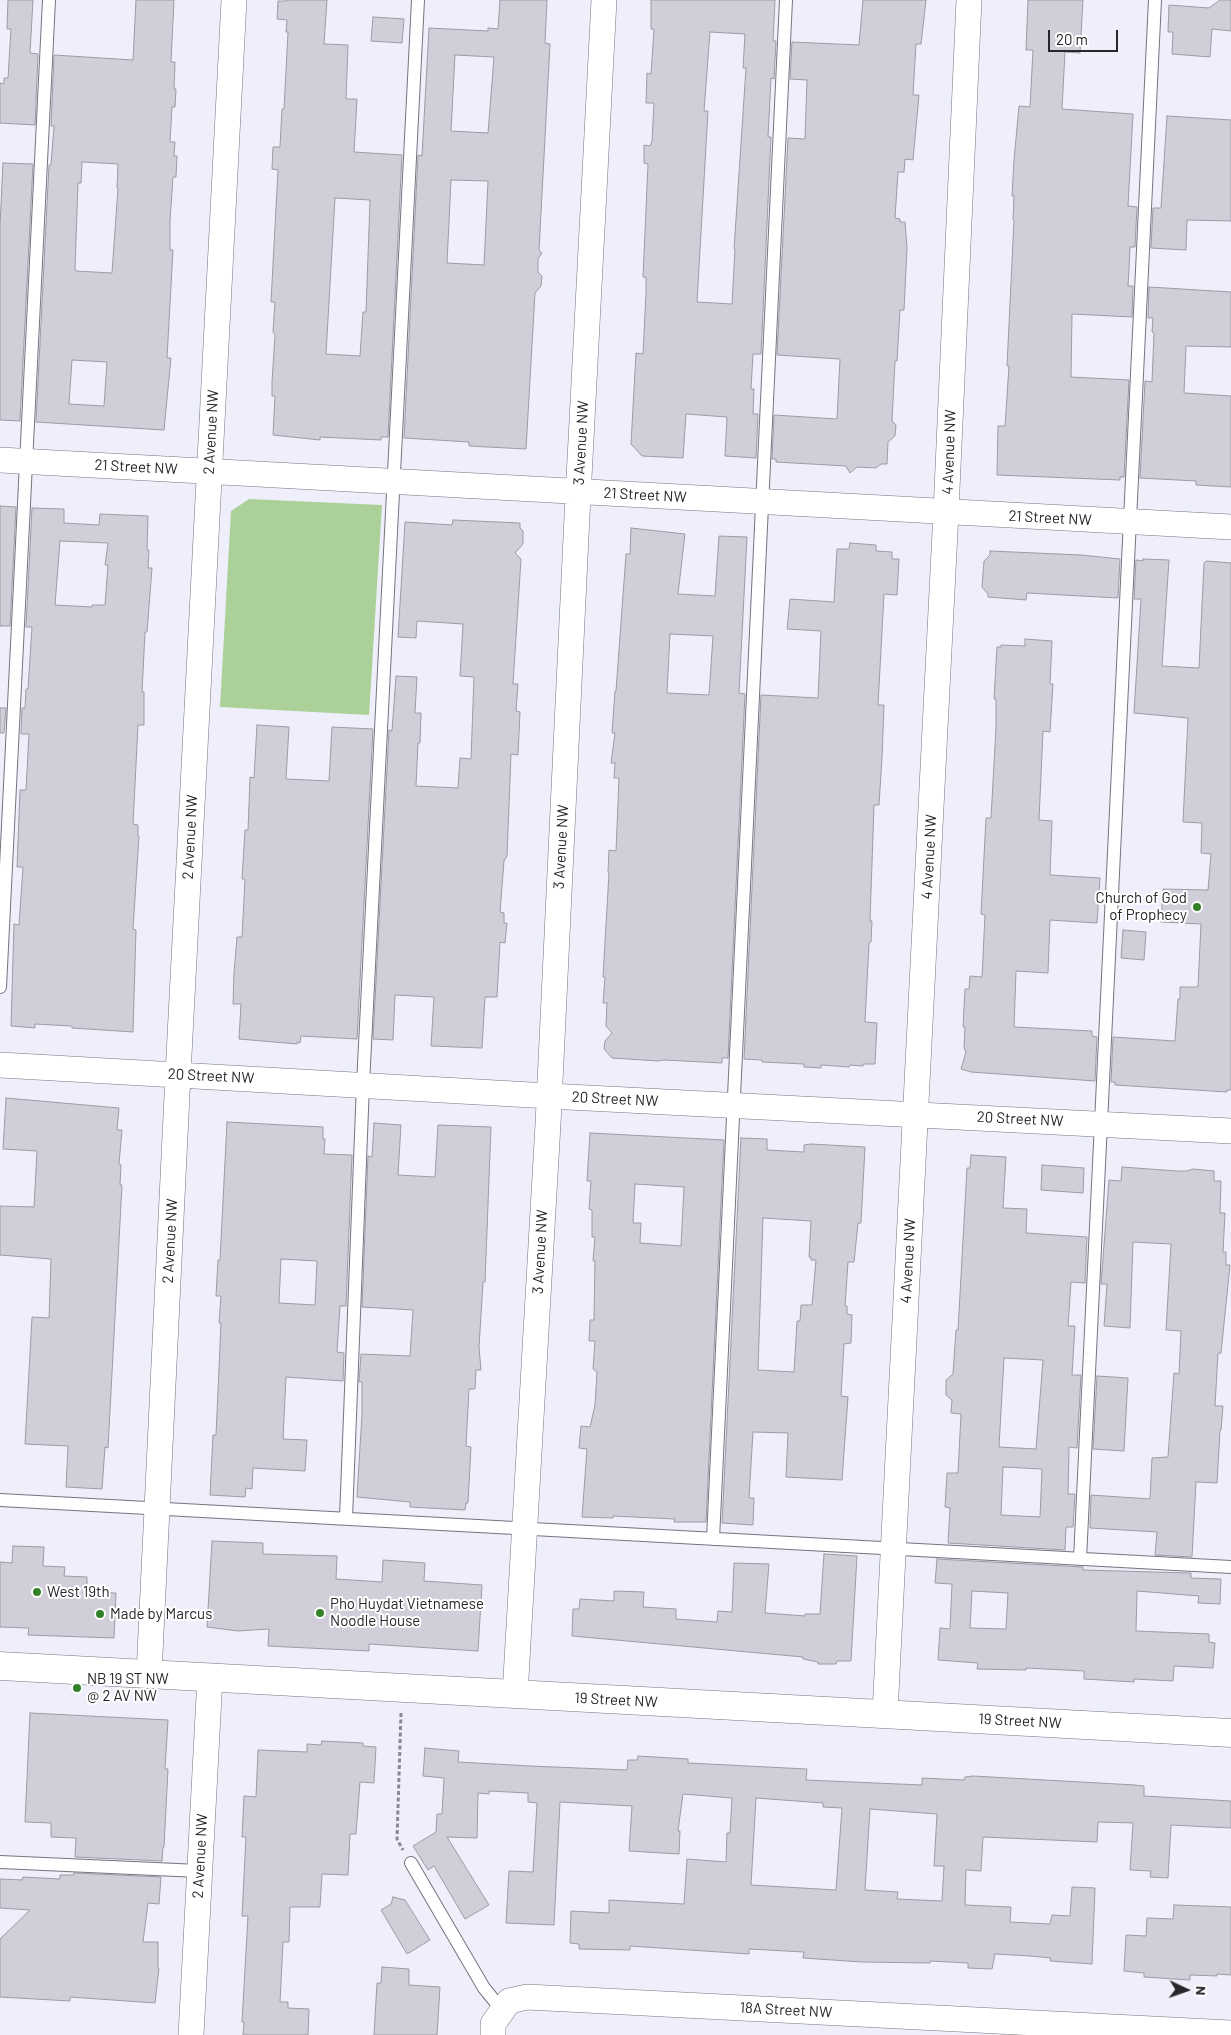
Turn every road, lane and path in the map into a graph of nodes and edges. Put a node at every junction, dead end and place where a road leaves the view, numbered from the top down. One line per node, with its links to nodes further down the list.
1 (49, 0): 9 (lane)
2 (234, 0): 10 (street, 2 Avenue NW)
3 (418, 0): 11 (lane)
4 (604, 0): 12 (street, 3 Avenue NW)
5 (786, 0): 13 (lane)
6 (969, 0): 14 (street, 4 Avenue NW)
7 (1155, 0): 15 (lane)
8 (0, 460): 9 (street, 21 Street NW)
9 (26, 461): 10 (street, 21 Street NW); 17 (lane)
10 (209, 470): 11 (street, 21 Street NW); 19 (street, 2 Avenue NW)
11 (393, 481): 12 (street, 21 Street NW); 20 (lane)
12 (578, 492): 13 (street, 21 Street NW); 21 (street, 3 Avenue NW)
13 (762, 501): 14 (street, 21 Street NW); 22 (lane)
14 (946, 512): 15 (street, 21 Street NW); 23 (street, 4 Avenue NW)
15 (1130, 522): 16 (street, 21 Street NW); 24 (lane)
16 (1231, 527)
17 (0, 988)
18 (0, 1065): 19 (street, 20 Street NW)
19 (178, 1074): 20 (street, 20 Street NW); 27 (street, 2 Avenue NW)
20 (363, 1084): 21 (street, 20 Street NW); 28 (lane)
21 (549, 1096): 22 (street, 20 Street NW); 29 (street, 3 Avenue NW)
22 (733, 1104): 23 (street, 20 Street NW); 30 (lane)
23 (916, 1114): 24 (street, 20 Street NW); 31 (street, 4 Avenue NW)
24 (1101, 1124): 25 (street, 20 Street NW); 32 (lane)
25 (1231, 1131)
26 (0, 1500): 27 (lane)
27 (157, 1508): 28 (lane); 35 (street, 2 Avenue NW)
28 (346, 1518): 29 (lane)
29 (525, 1528): 30 (lane); 37 (street, 3 Avenue NW)
30 (713, 1539): 31 (lane)
31 (894, 1548): 32 (lane); 39 (street, 4 Avenue NW)
32 (1080, 1559): 33 (lane)
33 (1231, 1567)
34 (0, 1666): 35 (street, 19 Street NW)
35 (149, 1674): 36 (street, 19 Street NW)
36 (210, 1677): 37 (street, 19 Street NW); 43 (street, 2 Avenue NW)
37 (515, 1694): 39 (street, 19 Street NW)
38 (401, 1712): 42 (path)
39 (885, 1713): 40 (street, 19 Street NW)
40 (1231, 1733)
41 (0, 1862): 43 (lane)
42 (411, 1863): 44 (lane)
43 (199, 1871): 47 (street, 2 Avenue NW)
44 (502, 2010): 45 (street, 18A Street NW); 48 (street)
45 (1076, 2030): 46 (street, 18A Street NW)
46 (1231, 2033)
47 (191, 2035)
48 (493, 2035)

